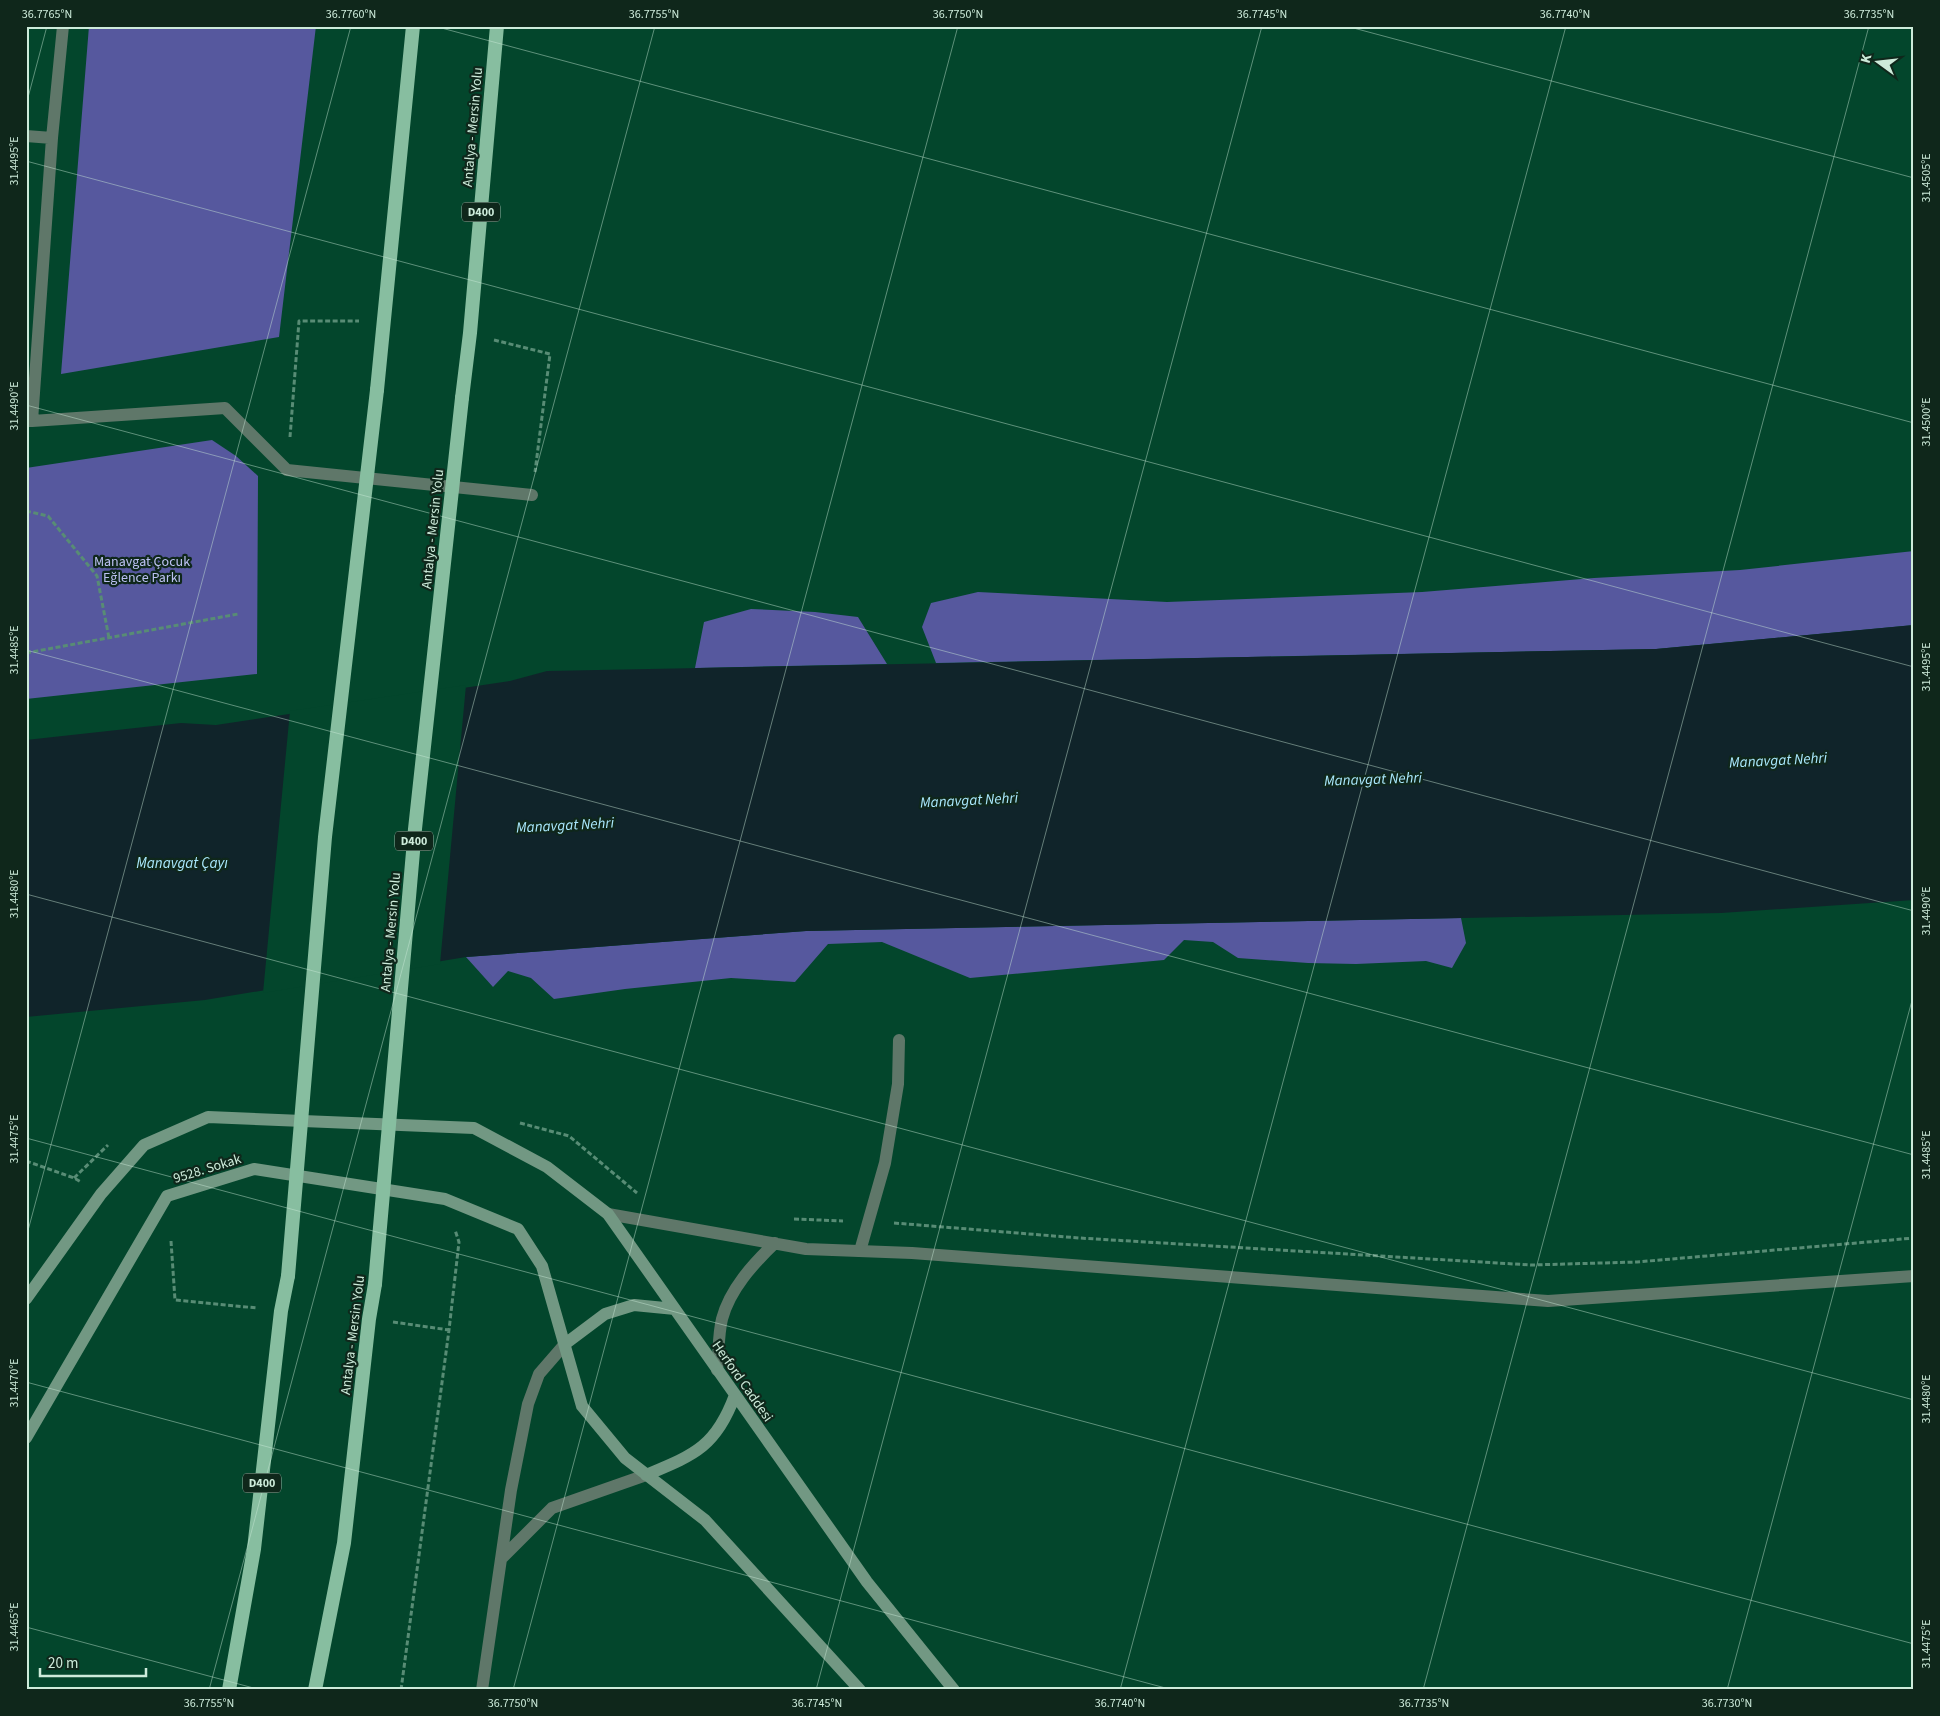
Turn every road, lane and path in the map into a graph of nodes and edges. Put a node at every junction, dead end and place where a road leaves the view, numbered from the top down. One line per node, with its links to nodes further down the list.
1 (63, 26): 5 (street)
2 (413, 26): 6 (highway, D400)
3 (498, 26): 7 (highway, Antalya - Mersin Yolu / D400)
4 (26, 136): 5 (street)
5 (52, 138): 8 (street)
6 (384, 321): 9 (path); 28 (highway, D400, bridge)
7 (470, 333): 10 (path); 29 (highway, Antalya - Mersin Yolu / D400, bridge)
8 (29, 421): 9 (street)
9 (287, 470): 10 (street)
10 (532, 495)
11 (26, 511): 13 (path)
12 (238, 614): 13 (path)
13 (109, 638): 14 (path)
14 (26, 653)
15 (899, 1040): 24 (street)
16 (26, 1161): 17 (path)
17 (101, 1194): 20 (main road, Herford Caddesi); 26 (main road)
18 (167, 1196): 19 (main road, 9528. Sokak); 28 (path); 34 (main road, 9528. Sokak)
19 (445, 1199): 30 (path); 31 (main road)
20 (608, 1214): 23 (street); 27 (main road, Herford Caddesi)
21 (909, 1225): 22 (path)
22 (1914, 1238)
23 (775, 1243): 24 (street); 32 (street)
24 (860, 1251): 25 (street)
25 (1914, 1276)
26 (26, 1299)
27 (675, 1310): 31 (main road); 32 (main road, Herford Caddesi)
28 (281, 1311): 37 (highway, D400)
29 (369, 1318): 30 (path); 38 (highway, Antalya - Mersin Yolu / D400)
30 (449, 1330): 39 (path)
31 (565, 1344): 35 (main road); 36 (street)
32 (717, 1370): 33 (main road, Herford Caddesi)
33 (735, 1395): 35 (main road); 42 (main road, Herford Caddesi)
34 (26, 1438)
35 (646, 1475): 36 (street); 41 (main road)
36 (501, 1559): 40 (street)
37 (229, 1690)
38 (315, 1690)
39 (401, 1690)
40 (482, 1690)
41 (860, 1690)
42 (954, 1690)

